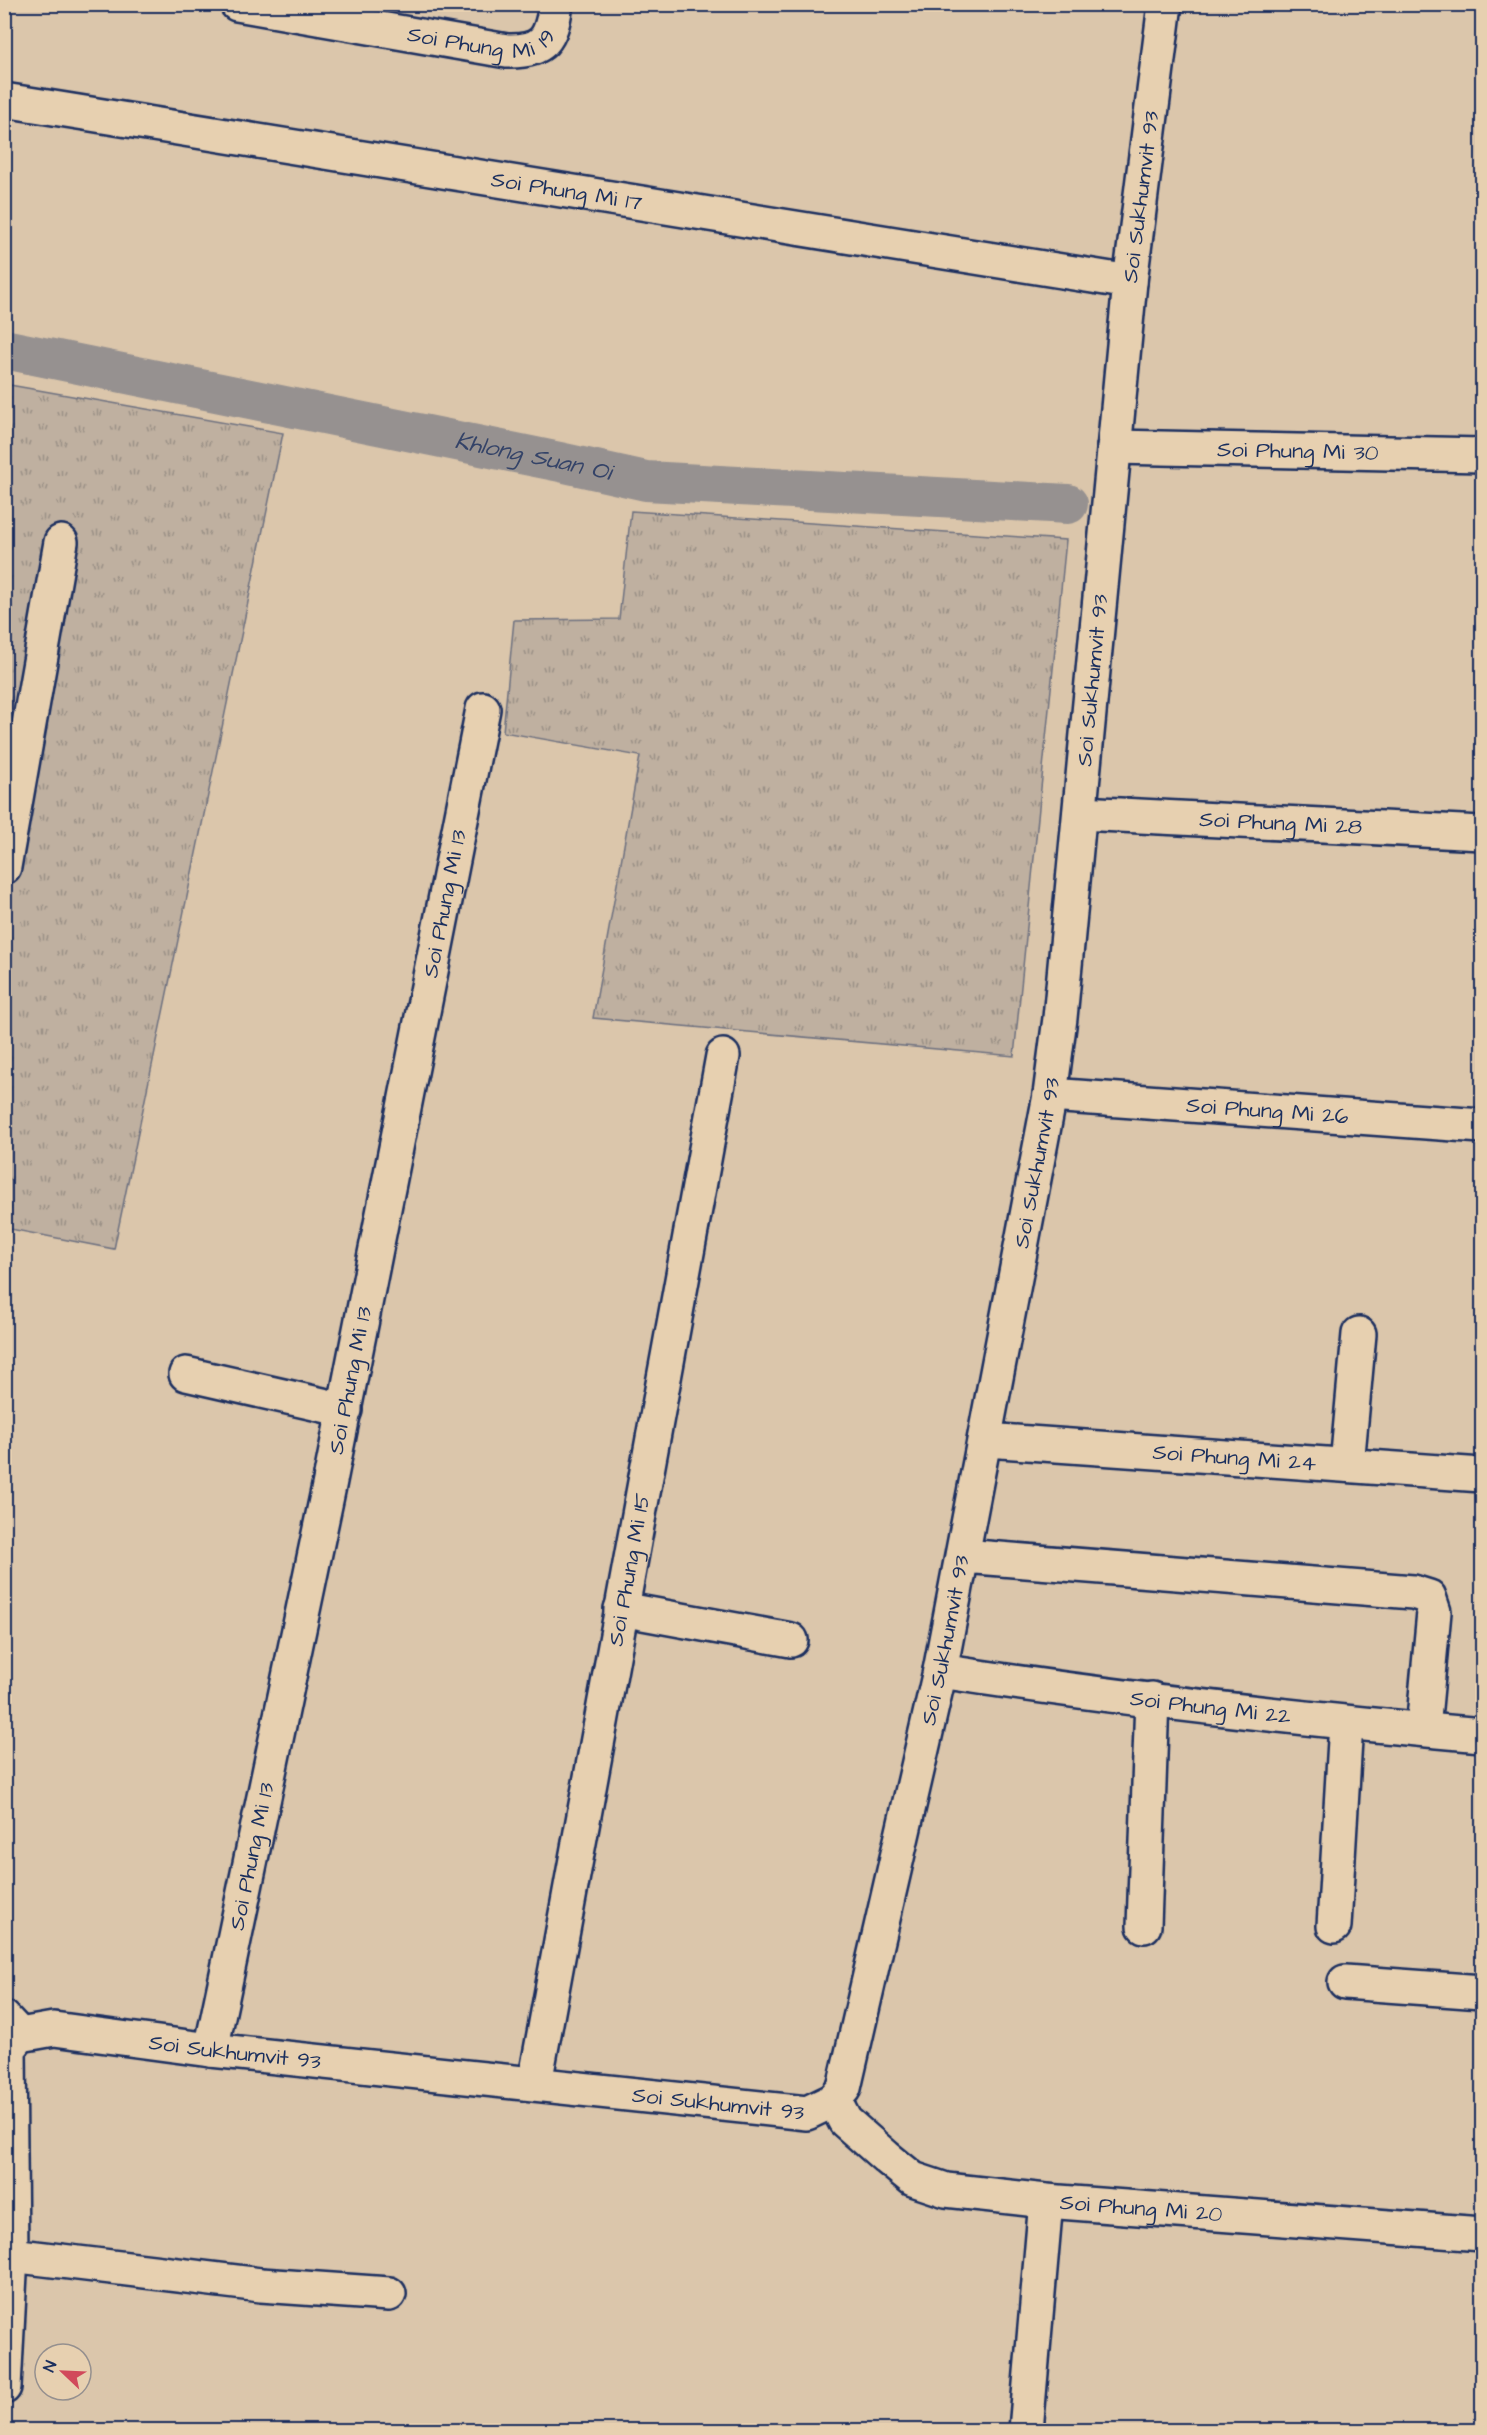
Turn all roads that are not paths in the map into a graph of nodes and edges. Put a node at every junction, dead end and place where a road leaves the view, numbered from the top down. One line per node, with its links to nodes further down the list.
1 (237, 4): 2 (street, Soi Phung Mi 19)
2 (556, 4)
3 (1165, 4): 5 (street, Soi Sukhumvit 93)
4 (4, 100): 5 (street, Soi Phung Mi 17)
5 (1130, 282): 6 (street, Soi Sukhumvit 93)
6 (1114, 447): 7 (street, Soi Phung Mi 30); 10 (street, Soi Sukhumvit 93)
7 (1482, 456)
8 (61, 542): 12 (street)
9 (483, 709): 18 (street, Soi Phung Mi 13)
10 (1080, 813): 11 (street, Soi Phung Mi 28); 14 (street, Soi Sukhumvit 93)
11 (1482, 833)
12 (4, 867)
13 (723, 1056): 23 (street, Soi Phung Mi 15)
14 (1050, 1095): 15 (street, Soi Phung Mi 26); 19 (street, Soi Sukhumvit 93)
15 (1482, 1126)
16 (1359, 1334): 20 (street)
17 (186, 1374): 18 (street)
18 (345, 1410): 35 (street, Soi Phung Mi 13)
19 (986, 1440): 20 (street, Soi Phung Mi 24); 22 (street, Soi Sukhumvit 93)
20 (1347, 1465): 21 (street, Soi Phung Mi 24)
21 (1482, 1473)
22 (963, 1556): 25 (street, Soi Sukhumvit 93); 28 (street)
23 (621, 1609): 24 (street); 36 (street, Soi Phung Mi 15)
24 (790, 1640)
25 (940, 1671): 26 (street, Soi Phung Mi 22); 37 (street, Soi Sukhumvit 93)
26 (1152, 1699): 27 (street, Soi Phung Mi 22); 30 (street)
27 (1346, 1723): 28 (street, Soi Phung Mi 22); 31 (street)
28 (1423, 1730): 29 (street, Soi Phung Mi 22)
29 (1482, 1735)
30 (1144, 1926)
31 (1334, 1926)
32 (1345, 1982): 33 (street)
33 (1482, 1992)
34 (12, 2026): 35 (street, Soi Sukhumvit 93); 40 (street, Soi Sukhumvit 93)
35 (211, 2050): 36 (street, Soi Sukhumvit 93)
36 (534, 2083): 37 (street, Soi Sukhumvit 93)
37 (834, 2100): 38 (street, Soi Phung Mi 20)
38 (1046, 2201): 39 (street, Soi Phung Mi 20); 43 (street)
39 (1482, 2234)
40 (11, 2255): 41 (street); 42 (street, Soi Sukhumvit 93)
41 (389, 2294)
42 (4, 2387)
43 (1026, 2430)

